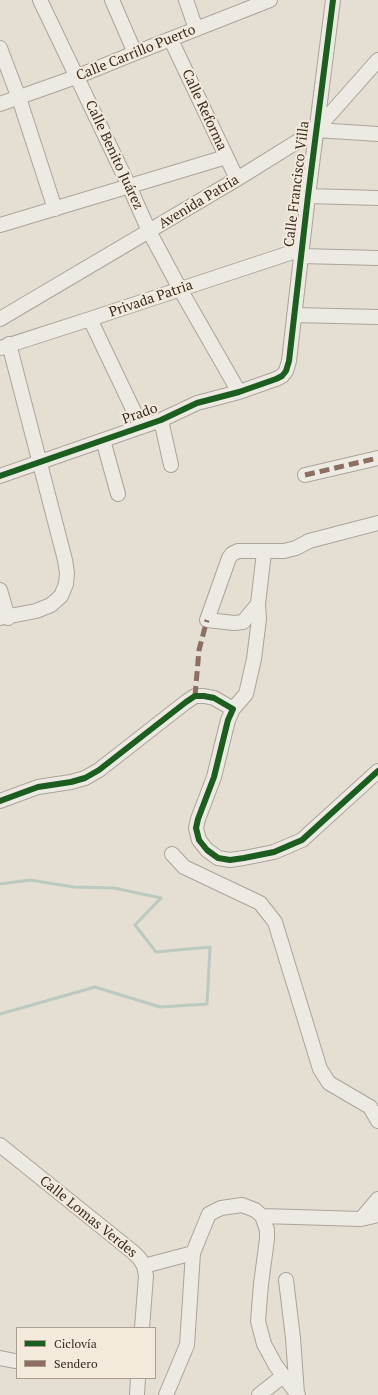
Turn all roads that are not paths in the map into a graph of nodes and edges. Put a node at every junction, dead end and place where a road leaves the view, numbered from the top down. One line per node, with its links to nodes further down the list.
1 (40, 0): 12 (street, Calle Benito Juárez)
2 (112, 0): 10 (street)
3 (186, 0): 7 (street)
4 (270, 0): 6 (street, Calle Carrillo Puerto)
5 (332, 0): 15 (street, Calle Francisco Villa)
6 (254, 3): 7 (street, Calle Carrillo Puerto)
7 (196, 29): 8 (street, Calle Carrillo Puerto)
8 (171, 40): 10 (street, Calle Carrillo Puerto); 17 (street, Calle Reforma)
9 (0, 48): 13 (street)
10 (135, 52): 12 (street, Calle Carrillo Puerto)
11 (378, 60): 15 (street, Avenida Patria)
12 (76, 77): 13 (street, Calle Carrillo Puerto); 19 (street, Calle Benito Juárez)
13 (19, 98): 14 (street, Calle Carrillo Puerto); 22 (street)
14 (0, 104)
15 (316, 130): 16 (street); 18 (street, Avenida Patria); 20 (street, Calle Francisco Villa)
16 (378, 134)
17 (226, 157): 18 (street, Calle Reforma); 19 (street)
18 (237, 179): 24 (street, Avenida Patria)
19 (129, 186): 22 (street); 24 (street, Calle Benito Juárez)
20 (308, 196): 21 (street); 25 (street, Calle Francisco Villa)
21 (378, 198)
22 (55, 208): 23 (street)
23 (0, 225)
24 (149, 231): 27 (street, Calle Benito Juárez); 30 (street, Avenida Patria)
25 (301, 253): 26 (street, Privada Patria); 27 (street, Privada Patria); 28 (street, Calle Francisco Villa)
26 (378, 258)
27 (180, 289): 31 (street, Privada Patria); 34 (street, Calle Benito Juárez)
28 (294, 315): 29 (street); 33 (street, Calle Francisco Villa)
29 (378, 317)
30 (0, 319)
31 (90, 319): 32 (street, Privada Patria); 36 (street)
32 (4, 346): 39 (street)
33 (286, 371): 34 (street, Prado)
34 (238, 392): 35 (street, Prado)
35 (161, 420): 36 (street, Prado); 40 (street)
36 (141, 426): 37 (street, Prado)
37 (103, 440): 39 (street, Prado); 43 (street)
38 (378, 458): 41 (street)
39 (40, 461): 42 (street, Prado); 48 (street)
40 (171, 464)
41 (305, 475)
42 (0, 476)
43 (118, 494)
44 (378, 523): 45 (street)
45 (264, 552): 47 (street); 47 (street)
46 (0, 590): 48 (street)
47 (258, 604): 49 (street)
48 (4, 618)
49 (233, 709): 50 (street); 51 (street)
50 (378, 771)
51 (0, 801)
52 (172, 854): 53 (street)
53 (378, 1121)
54 (0, 1145): 60 (street, Calle Lomas Verdes)
55 (378, 1199): 58 (street)
56 (378, 1215): 58 (street)
57 (262, 1216): 58 (street); 59 (street); 65 (street)
58 (361, 1219)
59 (193, 1253): 60 (street); 68 (street)
60 (144, 1266): 62 (street, Calle Lomas Verdes)
61 (286, 1280): 70 (street)
62 (142, 1327)
63 (0, 1358): 64 (street)
64 (16, 1361)
65 (283, 1376): 69 (street); 70 (street)
66 (138, 1379): 67 (street)
67 (137, 1395)
68 (166, 1395)
69 (259, 1395)
70 (297, 1395)

